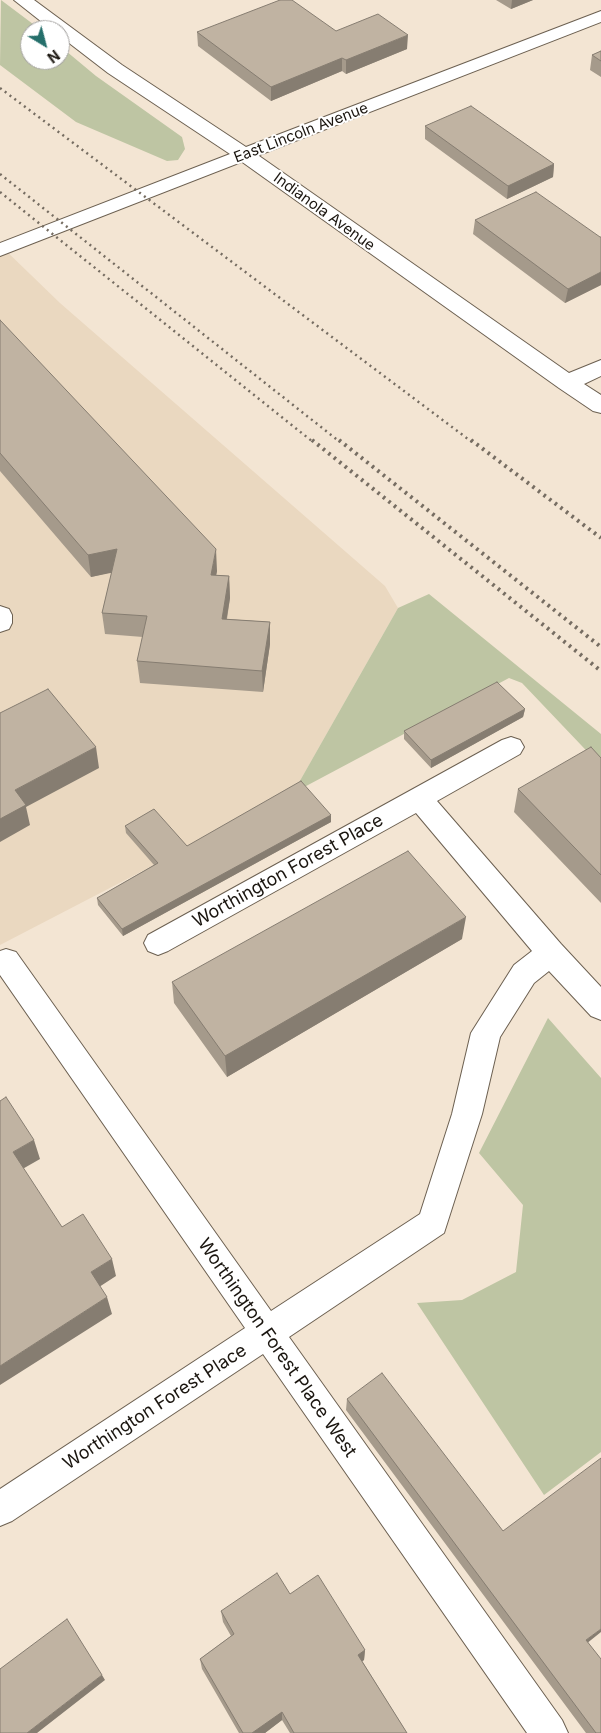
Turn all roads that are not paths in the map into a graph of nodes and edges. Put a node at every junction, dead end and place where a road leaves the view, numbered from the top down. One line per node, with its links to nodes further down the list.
1 (24, 0): 3 (street, Indianola Avenue)
2 (601, 16): 3 (street, East Lincoln Avenue)
3 (245, 154): 4 (street, East Lincoln Avenue); 6 (street, Indianola Avenue)
4 (0, 250)
5 (601, 368): 6 (street)
6 (568, 383): 7 (street, Indianola Avenue)
7 (601, 406)
8 (0, 615): 9 (street)
9 (0, 623)
10 (511, 747): 11 (street, Worthington Forest Place)
11 (419, 798): 12 (street, Worthington Forest Place); 13 (street)
12 (158, 943)
13 (551, 953): 15 (street); 16 (street, Worthington Forest Place)
14 (6, 962): 16 (street, Worthington Forest Place West)
15 (601, 1007)
16 (267, 1333): 17 (street, Worthington Forest Place); 18 (street, Worthington Forest Place West)
17 (0, 1509)
18 (549, 1733)

